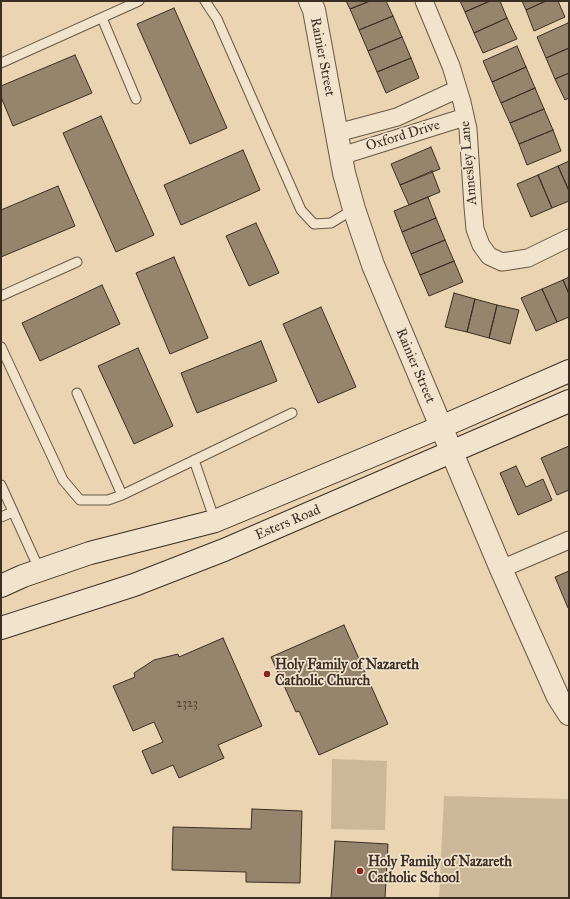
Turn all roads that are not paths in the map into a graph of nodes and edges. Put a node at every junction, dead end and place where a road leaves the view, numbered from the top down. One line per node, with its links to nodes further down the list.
1 (140, 1): 5 (lane)
2 (205, 1): 12 (lane)
3 (310, 1): 10 (main road, Rainier Street)
4 (424, 1): 7 (street, Annesley Lane)
5 (102, 18): 6 (lane); 8 (lane)
6 (1, 63)
7 (458, 89): 9 (street, Annesley Lane); 10 (street, Oxford Drive)
8 (136, 98)
9 (466, 117): 11 (street, Oxford Drive); 13 (street, Annesley Lane)
10 (337, 133): 11 (main road, Rainier Street)
11 (341, 156): 12 (main road, Rainier Street)
12 (354, 209): 21 (main road, Rainier Street)
13 (569, 238)
14 (77, 262): 15 (lane)
15 (1, 296)
16 (1, 348): 25 (lane)
17 (569, 372): 21 (main road)
18 (77, 393): 25 (lane)
19 (569, 401): 22 (main road, Esters Road)
20 (292, 413): 23 (lane)
21 (441, 427): 22 (main road, Rainier Street); 28 (main road)
22 (452, 452): 30 (main road, Rainier Street); 33 (main road, Esters Road)
23 (194, 460): 25 (lane); 28 (lane)
24 (1, 485): 26 (lane)
25 (122, 495)
26 (13, 512): 27 (lane); 31 (lane)
27 (1, 517)
28 (215, 521): 31 (main road)
29 (569, 540): 30 (street)
30 (501, 569): 34 (main road, Rainier Street)
31 (40, 570): 32 (main road)
32 (1, 586)
33 (1, 628)
34 (569, 714)

